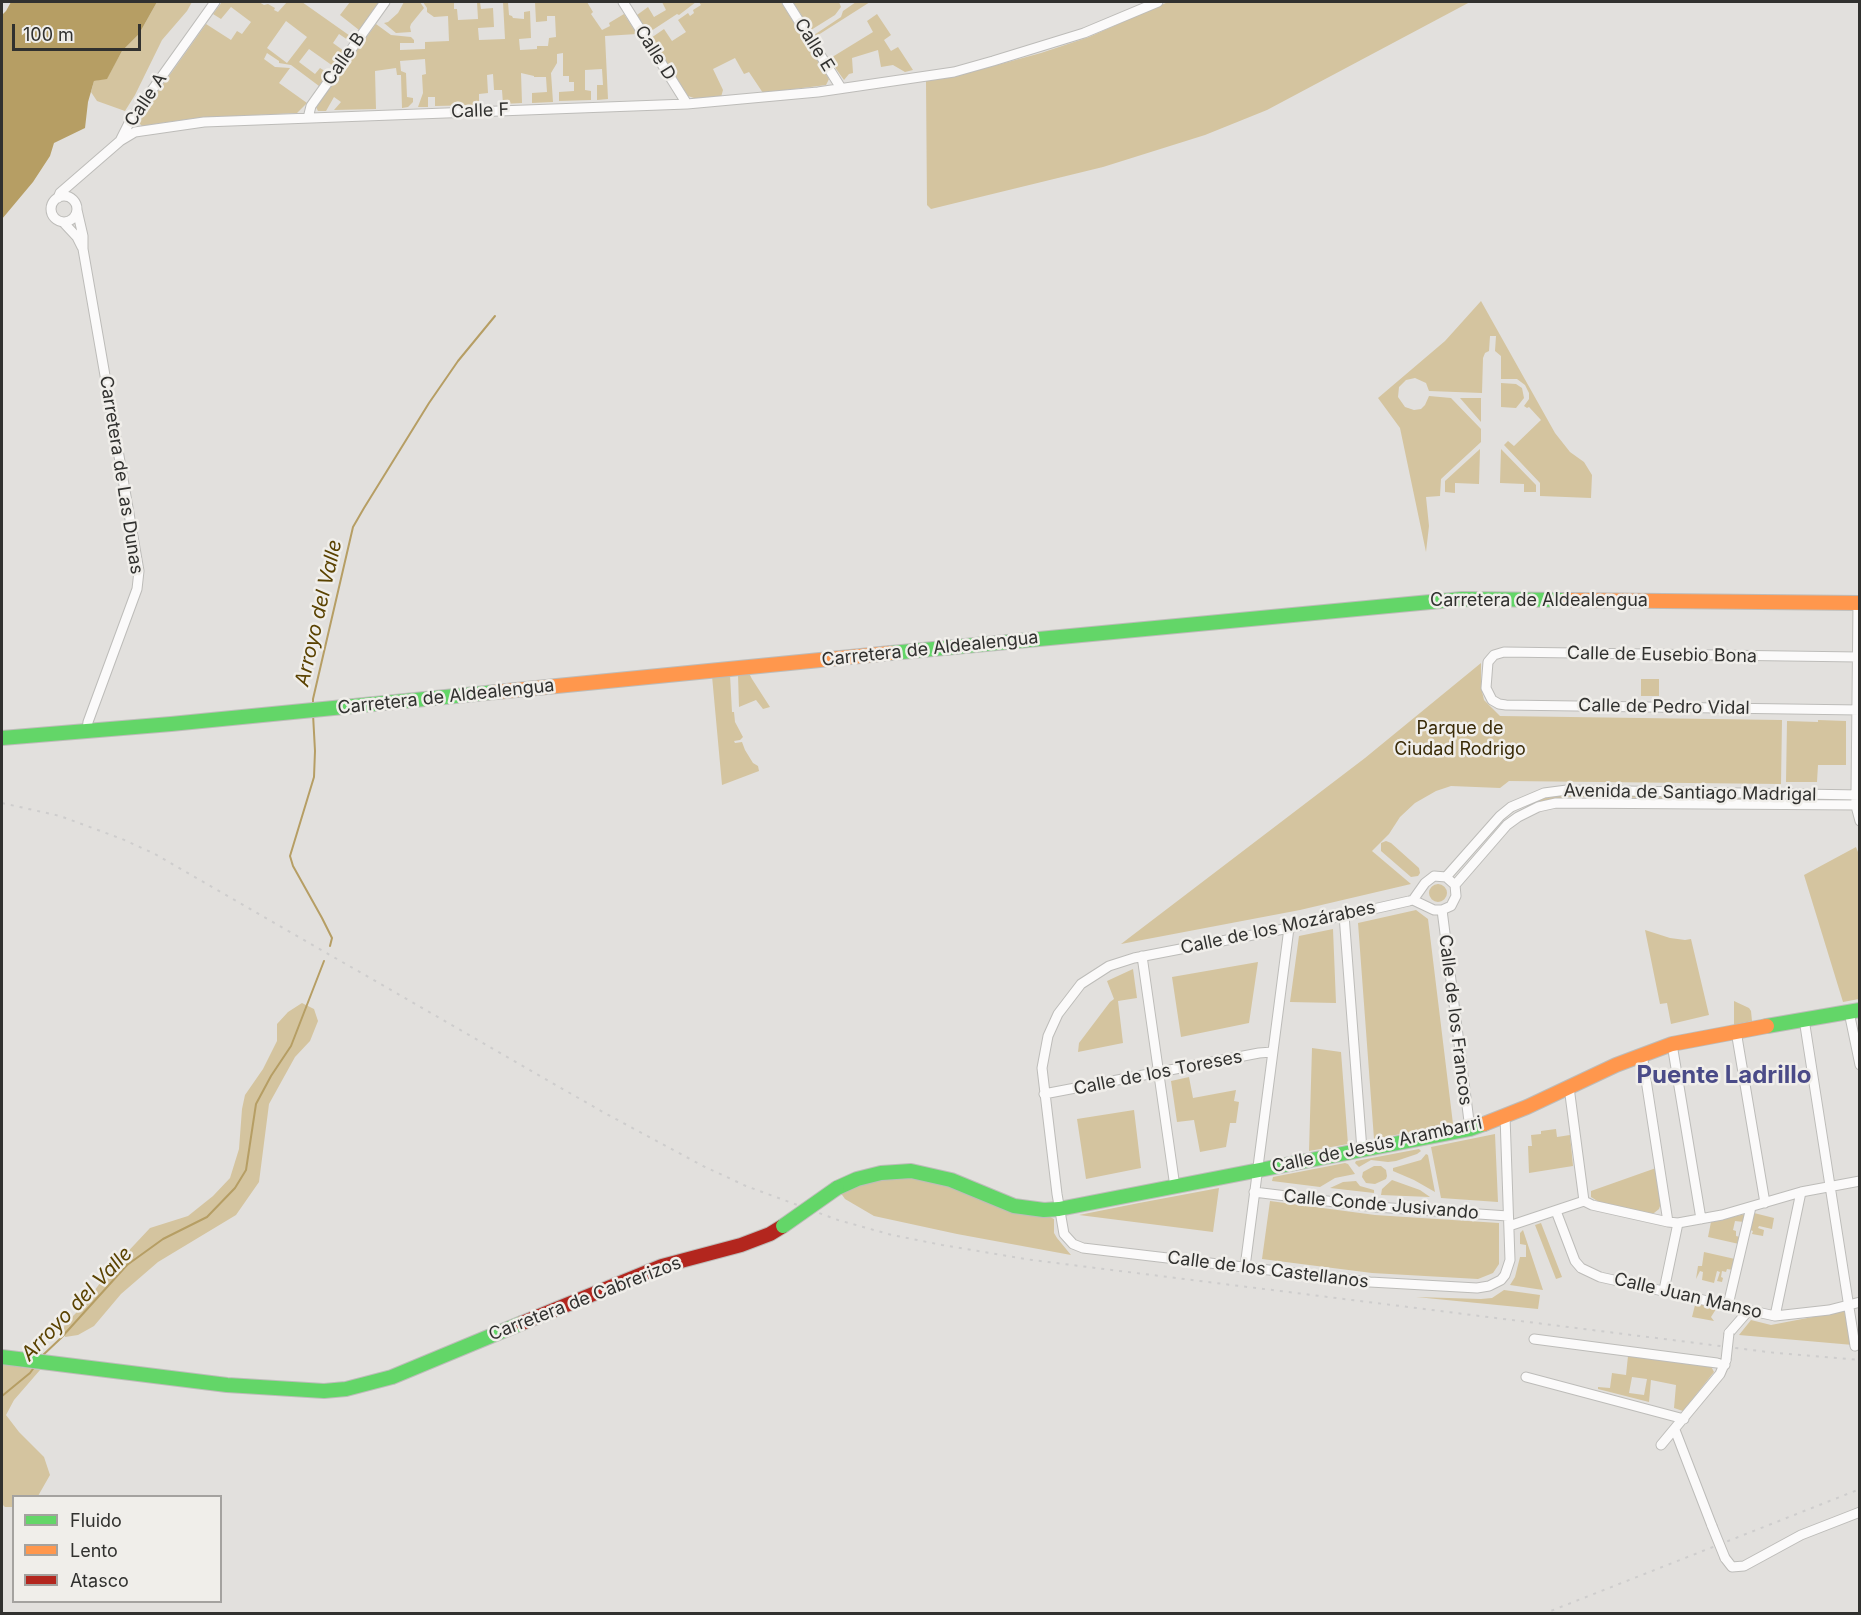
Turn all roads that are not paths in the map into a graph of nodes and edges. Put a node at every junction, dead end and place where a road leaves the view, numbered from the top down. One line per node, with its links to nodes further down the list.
1 (215, 2): 9 (street, Calle A)
2 (385, 2): 8 (street, Calle B)
3 (622, 2): 7 (street, Calle D)
4 (787, 2): 6 (street, Calle E)
5 (1158, 2): 6 (street, Calle F)
6 (842, 88): 7 (street, Calle F)
7 (687, 104): 8 (street, Calle F)
8 (308, 118): 9 (street, Calle F)
9 (120, 141): 10 (street)
10 (80, 178): 11 (street); 12 (street, Carretera de Las Dunas)
11 (58, 198): 12 (street); 13 (street)
12 (76, 207): 13 (street); 14 (street, Carretera de Las Dunas)
13 (63, 222): 14 (street, Carretera de Las Dunas)
14 (83, 249): 19 (street, Carretera de Las Dunas)
15 (1859, 603): 16 (street); 19 (street, Carretera de Aldealengua)
16 (1858, 657): 17 (street, Calle de Eusebio Bona); 18 (street)
17 (1486, 680): 18 (street, Calle de Pedro Vidal)
18 (1859, 710): 21 (street)
19 (87, 730): 20 (street, Carretera de Aldealengua)
20 (2, 738)
21 (1858, 794): 22 (street); 24 (street, Avenida de Santiago Madrigal)
22 (1858, 806): 23 (street); 25 (street, Avenida de Santiago Madrigal)
23 (1860, 821)
24 (1446, 877): 25 (street); 26 (street)
25 (1455, 885): 29 (street)
26 (1422, 888): 27 (street); 28 (street)
27 (1413, 900): 28 (street); 30 (street, Calle de los Mozárabes)
28 (1427, 906): 29 (street)
29 (1442, 910): 44 (street, Calle de los Francos)
30 (1344, 915): 31 (street, Calle de los Mozárabes); 45 (street)
31 (1289, 928): 32 (street, Calle de los Mozárabes); 37 (street)
32 (1143, 956): 40 (street); 42 (street, Calle de los Mozárabes)
33 (1854, 1011): 34 (street, Calle de Jesús Arambarri); 39 (street)
34 (1804, 1019): 35 (street, Calle de Jesús Arambarri); 49 (street)
35 (1736, 1031): 36 (street, Calle de Jesús Arambarri); 54 (street)
36 (1672, 1044): 38 (street, Calle de Jesús Arambarri); 59 (street)
37 (1272, 1052): 40 (street, Calle de los Toreses); 46 (street)
38 (1642, 1054): 41 (street, Calle de Jesús Arambarri); 53 (street)
39 (1860, 1065)
40 (1159, 1072): 42 (street, Calle de los Toreses); 48 (street)
41 (1569, 1087): 43 (street, Calle de Jesús Arambarri); 52 (street)
42 (1044, 1094): 56 (street, Calle de los Castellanos)
43 (1506, 1116): 44 (street, Calle de Jesús Arambarri); 60 (street)
44 (1470, 1129): 45 (street, Calle de Jesús Arambarri)
45 (1362, 1150): 46 (street, Calle de Jesús Arambarri)
46 (1257, 1170): 48 (street, Calle de Jesús Arambarri); 50 (street)
47 (1860, 1181): 49 (street)
48 (1175, 1187): 56 (street, Calle de Jesús Arambarri)
49 (1830, 1187): 51 (street); 66 (street)
50 (1254, 1192): 60 (street, Calle Conde Jusivando); 62 (street)
51 (1801, 1192): 54 (street); 68 (street)
52 (1584, 1201): 57 (street); 58 (street)
53 (1664, 1202): 58 (street); 61 (street)
54 (1765, 1203): 55 (street)
55 (1751, 1207): 59 (street); 65 (street)
56 (1059, 1209): 62 (street, Calle de los Castellanos); 71 (street, Carretera de Cabrerizos, bridge)
57 (1556, 1211): 60 (street); 63 (street, Calle Juan Manso)
58 (1654, 1219): 61 (street)
59 (1701, 1219): 61 (street)
60 (1509, 1221): 62 (street, Calle de los Castellanos)
61 (1673, 1223): 63 (street)
62 (1245, 1267)
63 (1664, 1290): 65 (street, Calle Juan Manso)
64 (1860, 1302): 66 (street, Calle Juan Manso)
65 (1728, 1305): 67 (street, Calle Juan Manso)
66 (1850, 1305): 68 (street, Calle Juan Manso); 70 (street)
67 (1749, 1310): 68 (street, Calle Juan Manso); 72 (street, bridge)
68 (1775, 1316)
69 (1534, 1340): 72 (street)
70 (1855, 1346)
71 (2, 1357)
72 (1725, 1362): 74 (street)
73 (1526, 1377): 74 (street)
74 (1684, 1419): 75 (street)
75 (1675, 1430): 76 (street); 77 (street, bridge)
76 (1661, 1445)
77 (1860, 1512)

